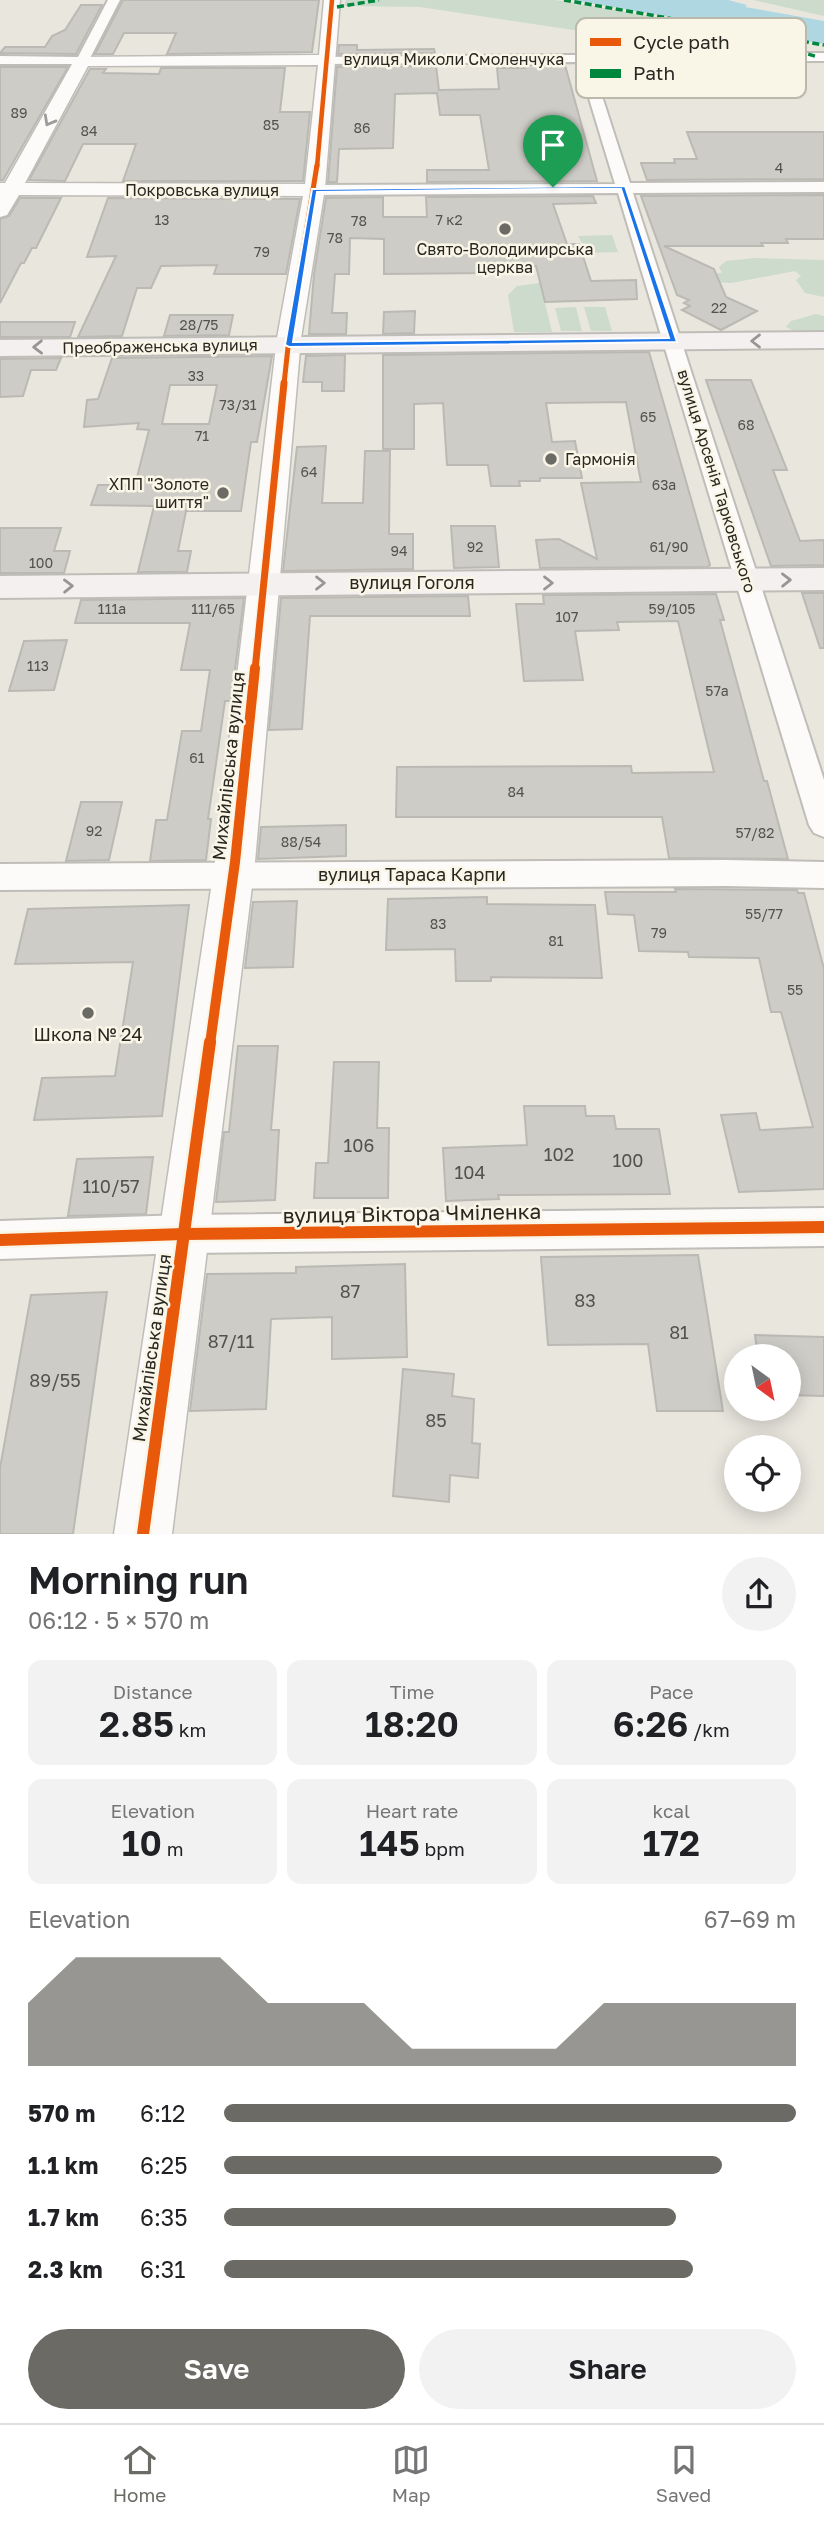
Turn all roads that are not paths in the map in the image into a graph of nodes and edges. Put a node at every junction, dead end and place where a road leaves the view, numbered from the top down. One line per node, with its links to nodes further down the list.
1 (114, 0): 8 (street)
2 (332, 0): 7 (street, Михайлівська вулиця)
3 (806, 57): 4 (street, вулиця Миколи Смоленчука)
4 (824, 57)
5 (576, 58): 7 (street, вулиця Миколи Смоленчука)
6 (0, 60): 8 (street, вулиця Миколи Смоленчука)
7 (326, 60): 8 (street, вулиця Миколи Смоленчука); 13 (street, Михайлівська вулиця)
8 (82, 61): 12 (street, one-way to 12)
9 (595, 98): 10 (street, вулиця Арсенія Тарковського)
10 (623, 187): 11 (street, Покровська вулиця); 13 (street, Покровська вулиця); 16 (street, вулиця Арсенія Тарковського)
11 (824, 187)
12 (6, 189): 13 (street, Покровська вулиця); 14 (street)
13 (314, 190): 17 (street, Михайлівська вулиця)
14 (0, 211)
15 (824, 340): 16 (main road, Преображенська вулиця, one-way to 16)
16 (674, 341): 17 (main road, Преображенська вулиця); 20 (street, вулиця Арсенія Тарковського)
17 (289, 345): 18 (main road, Преображенська вулиця, one-way to 18); 21 (street, Михайлівська вулиця)
18 (0, 348)
19 (824, 579): 20 (main road, вулиця Гоголя, one-way to 19)
20 (747, 582): 21 (main road, вулиця Гоголя, one-way to 20); 23 (street, вулиця Арсенія Тарковського)
21 (265, 584): 22 (main road, вулиця Гоголя, one-way to 21); 25 (street, Михайлівська вулиця)
22 (0, 587)
23 (824, 825)
24 (824, 875): 25 (street, вулиця Тараса Карпи)
25 (233, 876): 26 (street, вулиця Тараса Карпи); 28 (street, Михайлівська вулиця)
26 (0, 877)
27 (824, 1227): 28 (street, вулиця Віктора Чміленка)
28 (184, 1234): 29 (street, вулиця Віктора Чміленка); 30 (street, Михайлівська вулиця)
29 (0, 1240)
30 (143, 1534)

